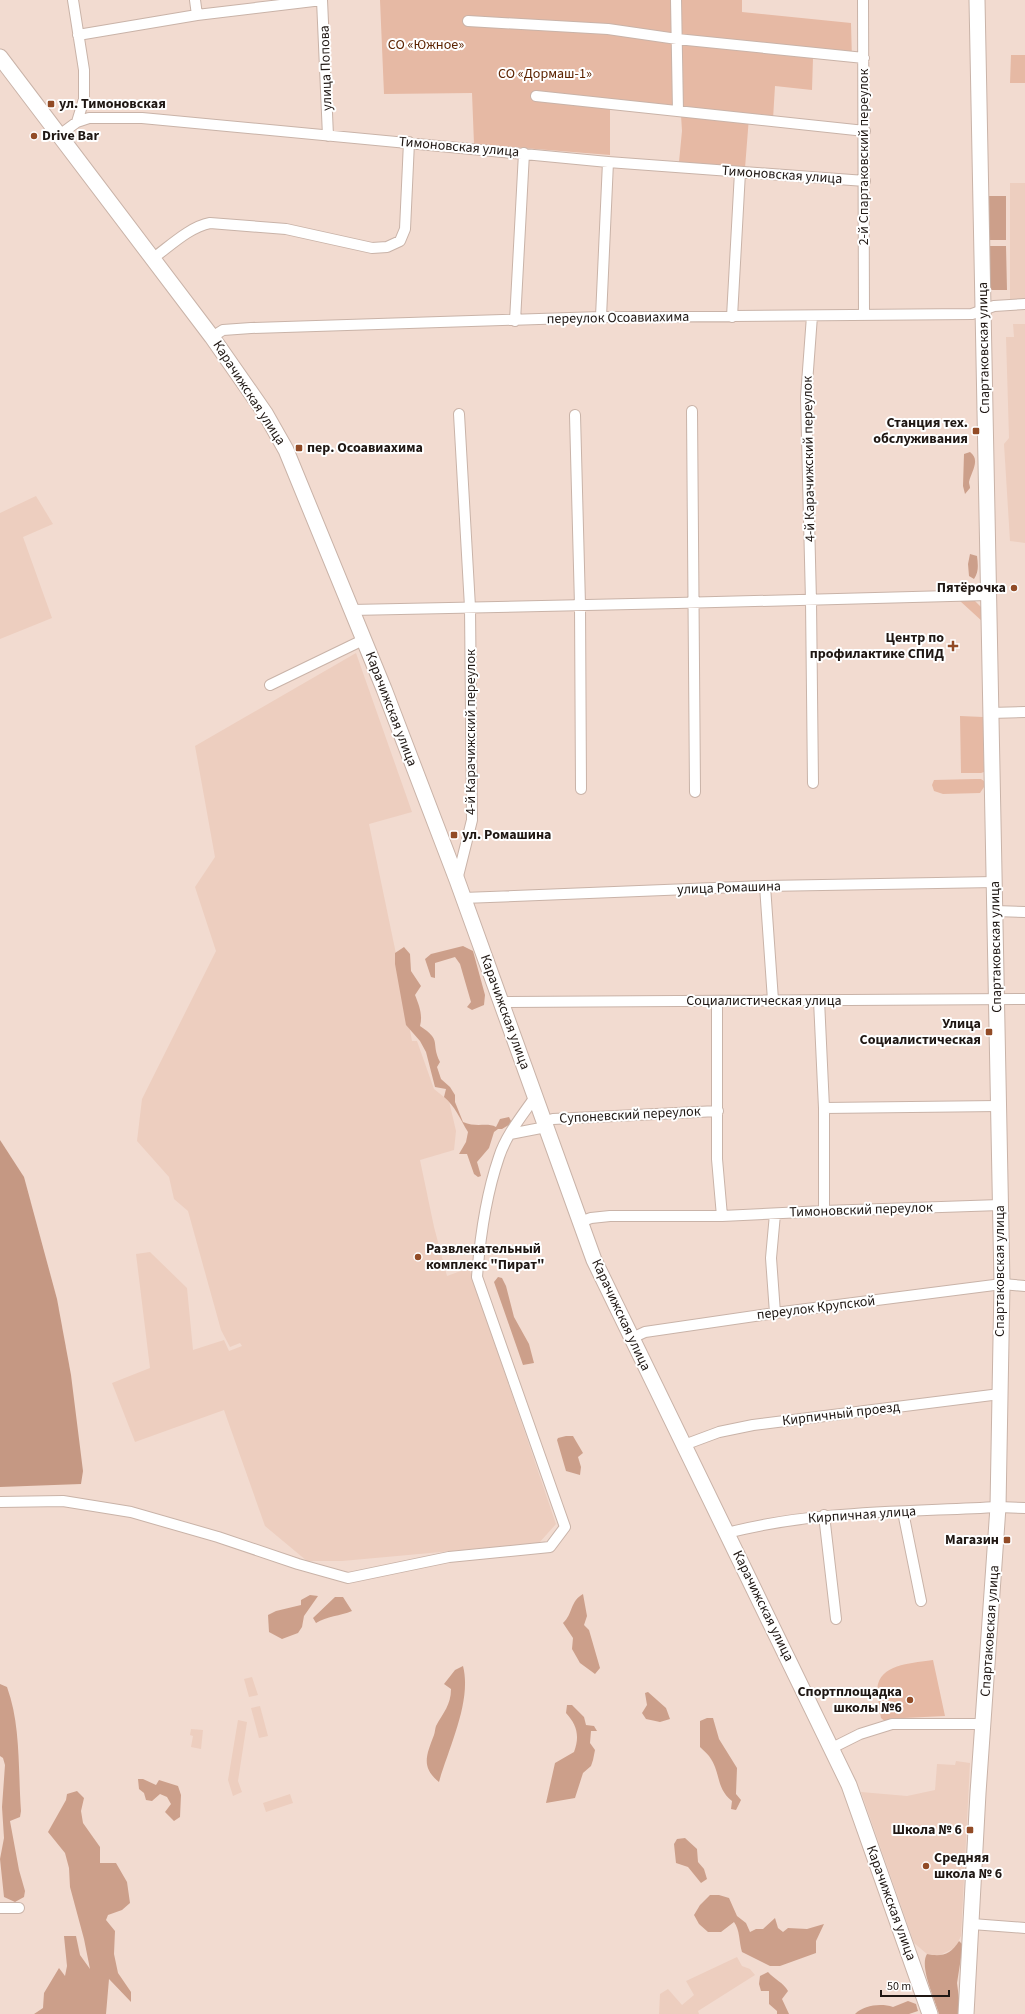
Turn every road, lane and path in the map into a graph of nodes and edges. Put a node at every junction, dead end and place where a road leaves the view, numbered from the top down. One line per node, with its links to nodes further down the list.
1 (73, 0): 9 (street)
2 (195, 0): 7 (street)
3 (322, 0): 7 (street); 18 (street, улица Попова)
4 (676, 0): 10 (street)
5 (863, 0): 12 (street, 2-й Спартаковский переулок)
6 (977, 0): 26 (main road, Спартаковская улица)
7 (197, 15): 9 (street)
8 (468, 21): 10 (street)
9 (78, 35): 15 (street)
10 (677, 39): 12 (street); 14 (street)
11 (0, 58): 17 (main road, Карачижская улица)
12 (864, 58): 16 (street, 2-й Спартаковский переулок)
13 (536, 96): 14 (street)
14 (678, 111): 16 (street)
15 (77, 122): 17 (street, Тимоновская улица); 18 (street, Тимоновская улица)
16 (865, 131): 23 (street, 2-й Спартаковский переулок)
17 (58, 136): 24 (main road, Карачижская улица)
18 (328, 136): 19 (street, Тимоновская улица)
19 (409, 142): 20 (street, Тимоновская улица); 24 (street)
20 (524, 153): 21 (street, Тимоновская улица); 31 (street)
21 (608, 162): 22 (street, Тимоновская улица); 29 (street)
22 (740, 172): 23 (street, Тимоновская улица); 30 (street)
23 (865, 181): 27 (street, 2-й Спартаковский переулок)
24 (152, 259): 32 (main road, Карачижская улица)
25 (1025, 304): 26 (street, переулок Осоавиахима)
26 (984, 310): 27 (street, переулок Осоавиахима); 36 (main road, Спартаковская улица)
27 (864, 315): 28 (street, переулок Осоавиахима)
28 (812, 316): 30 (street, переулок Осоавиахима); 37 (street, 4-й Карачижский переулок)
29 (601, 317): 30 (street, переулок Осоавиахима); 31 (street, переулок Осоавиахима)
30 (732, 317)
31 (515, 321): 32 (street, переулок Осоавиахима)
32 (212, 337): 41 (main road, Карачижская улица)
33 (692, 411): 38 (street)
34 (459, 414): 40 (street, 4-й Карачижский переулок)
35 (575, 415): 39 (street)
36 (988, 595): 37 (street); 45 (main road, Спартаковская улица)
37 (811, 601): 38 (street); 46 (street, 4-й Карачижский переулок)
38 (693, 603): 39 (street); 48 (street)
39 (580, 605): 40 (street); 47 (street)
40 (470, 607): 41 (street); 49 (street, 4-й Карачижский переулок)
41 (351, 610): 42 (main road, Карачижская улица)
42 (363, 640): 43 (street); 49 (main road, Карачижская улица)
43 (270, 685)
44 (1025, 712): 45 (street)
45 (990, 713): 50 (main road, Спартаковская улица)
46 (813, 783)
47 (581, 789)
48 (695, 792)
49 (457, 880): 52 (main road, Карачижская улица)
50 (995, 882): 51 (street, улица Ромашина); 53 (main road, Спартаковская улица)
51 (765, 886): 52 (street, улица Ромашина); 56 (street)
52 (463, 898): 60 (main road, Карачижская улица)
53 (996, 911): 54 (street); 58 (main road, Спартаковская улица)
54 (1025, 912)
55 (1025, 999): 58 (street, Социалистическая улица)
56 (773, 1000): 57 (street, Социалистическая улица); 59 (street, Социалистическая улица)
57 (819, 1000): 58 (street, Социалистическая улица); 63 (street)
58 (997, 1000): 62 (main road, Спартаковская улица)
59 (717, 1001): 60 (street, Социалистическая улица); 64 (street)
60 (502, 1002): 61 (main road, Карачижская улица)
61 (535, 1097): 65 (main road, Карачижская улица); 66 (street)
62 (998, 1106): 63 (street); 67 (main road, Спартаковская улица)
63 (824, 1108): 68 (street)
64 (718, 1110): 65 (street, Супоневский переулок); 70 (street)
65 (545, 1125): 66 (street, Супоневский переулок); 71 (main road, Карачижская улица)
66 (510, 1134): 78 (street)
67 (1000, 1205): 68 (street, Тимоновский переулок); 72 (main road, Спартаковская улица)
68 (824, 1211): 69 (street, Тимоновский переулок)
69 (775, 1214): 70 (street, Тимоновский переулок); 74 (street)
70 (722, 1216): 71 (street, Тимоновский переулок)
71 (580, 1222): 75 (main road, Карачижская улица)
72 (1002, 1284): 73 (street, переулок Крупской); 74 (street, переулок Крупской); 76 (main road, Спартаковская улица)
73 (1025, 1286)
74 (775, 1313): 75 (street, переулок Крупской)
75 (632, 1338): 77 (main road, Карачижская улица)
76 (1000, 1394): 77 (street, Кирпичный проезд); 79 (main road, Спартаковская улица)
77 (684, 1445): 83 (main road, Карачижская улица)
78 (0, 1502)
79 (998, 1507): 80 (street, Кирпичная улица); 81 (street, Кирпичная улица); 86 (main road, Спартаковская улица)
80 (1025, 1508)
81 (903, 1512): 82 (street, Кирпичная улица); 84 (street)
82 (824, 1515): 83 (street, Кирпичная улица); 85 (street)
83 (727, 1533): 87 (main road, Карачижская улица)
84 (921, 1601)
85 (836, 1619)
86 (984, 1724): 87 (street); 90 (main road, Спартаковская улица)
87 (832, 1748): 92 (main road, Карачижская улица)
88 (0, 1908): 89 (street)
89 (19, 1908)
90 (972, 1924): 91 (street); 93 (main road, Спартаковская улица)
91 (1025, 1928)
92 (930, 2014)
93 (966, 2014)

